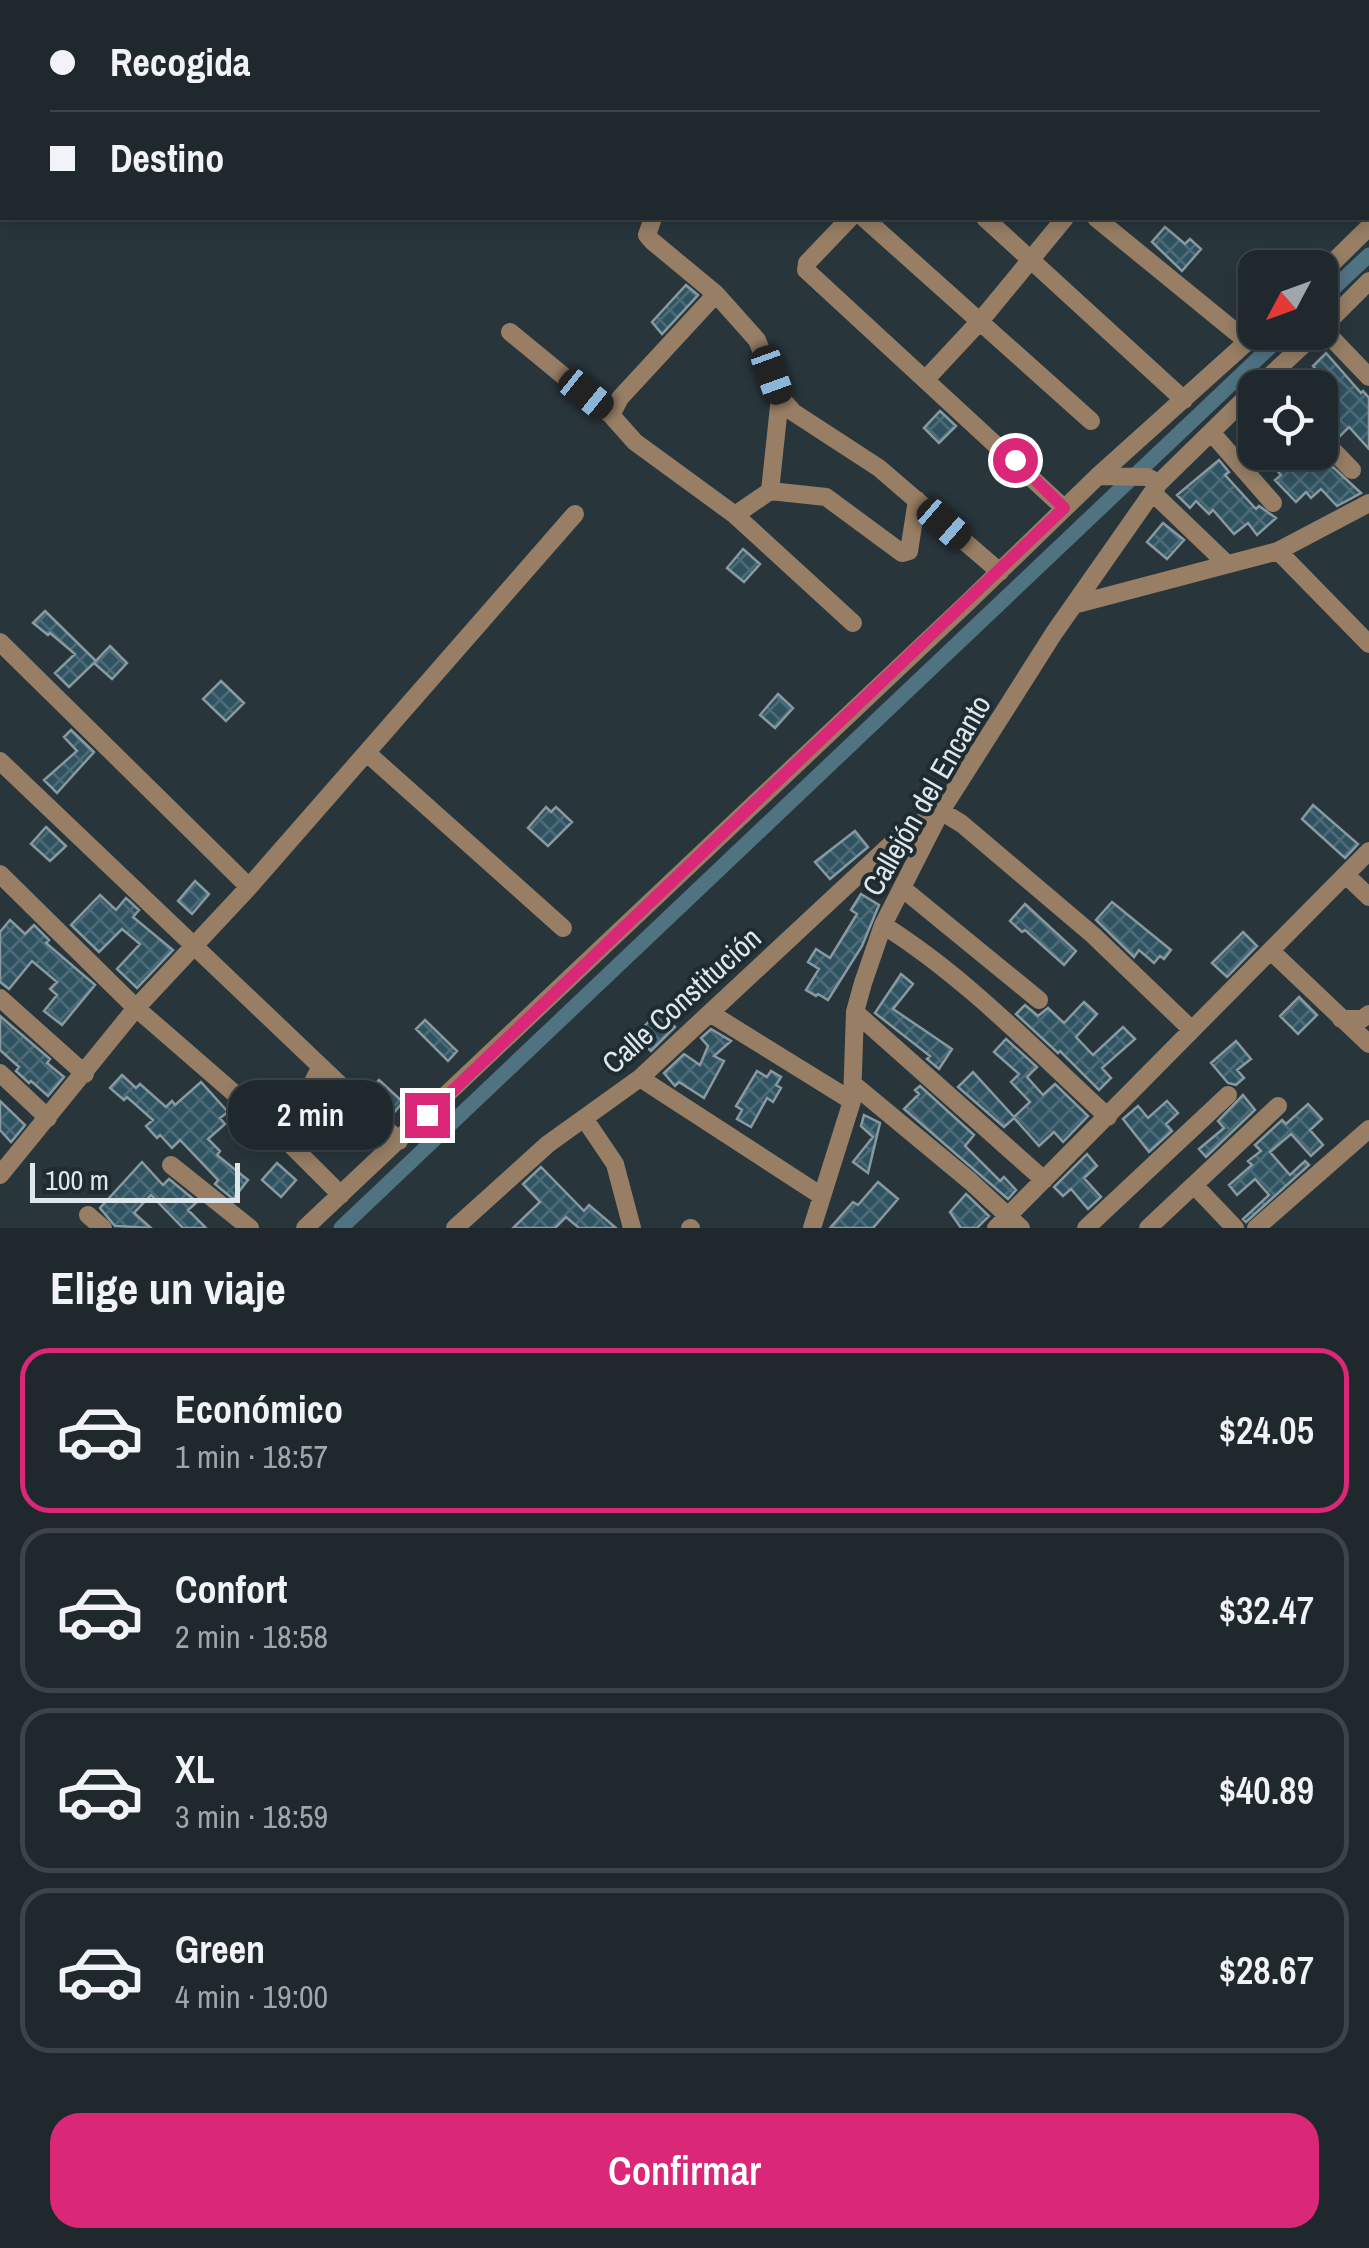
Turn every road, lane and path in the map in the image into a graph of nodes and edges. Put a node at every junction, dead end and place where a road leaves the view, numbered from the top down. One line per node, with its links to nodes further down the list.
1 (653, 220): 11 (street)
2 (848, 220): 21 (street)
3 (866, 220): 13 (street)
4 (987, 220): 9 (street)
5 (1063, 220): 9 (street)
6 (1099, 220): 14 (street)
7 (1369, 227): 8 (street)
8 (1338, 257)
9 (1030, 260): 13 (street); 23 (street)
10 (1369, 281): 12 (street, Callejón del Encanto)
11 (716, 294): 22 (street); 25 (street)
12 (1338, 311)
13 (980, 320): 21 (street); 26 (street)
14 (1238, 326)
15 (510, 332): 25 (street)
16 (1338, 347): 20 (street)
17 (1239, 350): 23 (street)
18 (1299, 350): 19 (street, Callejón del Encanto)
19 (1278, 370)
20 (1369, 377)
21 (926, 378): 36 (street)
22 (780, 397): 32 (street); 33 (street)
23 (1184, 400): 30 (street)
24 (1238, 408): 27 (street, Callejón del Encanto)
25 (611, 415): 38 (street)
26 (1092, 421)
27 (1212, 432): 31 (street, Callejón del Encanto); 35 (street)
28 (1338, 456): 29 (street)
29 (1352, 470)
30 (1104, 476): 31 (street); 36 (street)
31 (1153, 484): 40 (street); 42 (street, Callejón del Encanto)
32 (770, 491): 33 (street); 38 (street)
33 (917, 500): 41 (street)
34 (1369, 502): 39 (street)
35 (1273, 503)
36 (1064, 508): 41 (street)
37 (575, 514): 46 (street)
38 (735, 515): 43 (street)
39 (1278, 551): 40 (street); 45 (street)
40 (1227, 564): 42 (street)
41 (1000, 572): 80 (street)
42 (1077, 604): 48 (street, Callejón del Encanto)
43 (853, 623)
44 (0, 642): 52 (street)
45 (1369, 644)
46 (368, 753): 52 (street); 56 (street)
47 (0, 761): 57 (street)
48 (941, 811): 53 (street, Callejón del Encanto); 63 (street, Calle Constitución); 66 (street)
49 (1369, 851): 51 (street)
50 (0, 874): 61 (street)
51 (1346, 875): 54 (street); 58 (street)
52 (249, 887): 57 (street)
53 (902, 888): 55 (street, Callejón del Encanto); 60 (street)
54 (1369, 897)
55 (883, 925): 62 (street, Callejón del Encanto); 75 (street)
56 (562, 928)
57 (194, 944): 61 (street); 68 (street)
58 (1271, 951): 65 (street); 66 (street)
59 (0, 998): 70 (street)
60 (1039, 1000)
61 (136, 1008): 70 (street); 78 (street)
62 (856, 1012): 72 (street, Callejón del Encanto); 83 (street)
63 (710, 1013): 71 (street, Calle Constitución); 72 (street)
64 (1369, 1014): 65 (street)
65 (1341, 1019): 67 (street)
66 (1192, 1030): 75 (street)
67 (1369, 1044)
68 (320, 1068): 78 (street); 80 (street)
69 (0, 1073): 76 (street)
70 (84, 1074): 76 (street)
71 (640, 1078): 77 (street, Calle Constitución); 85 (street)
72 (852, 1092): 85 (street, Callejón del Encanto); 88 (street)
73 (1228, 1095): 95 (street)
74 (1278, 1106): 84 (street)
75 (1108, 1116): 83 (street)
76 (48, 1118): 82 (street)
77 (584, 1118): 92 (street, Calle Constitución); 93 (street)
78 (272, 1126): 86 (street)
79 (1369, 1129): 98 (street)
80 (399, 1142): 86 (street)
81 (171, 1166): 90 (street)
82 (0, 1175)
83 (1044, 1180): 88 (street)
84 (1194, 1185): 96 (street); 97 (street)
85 (820, 1195): 94 (street, Callejón del Encanto)
86 (341, 1196): 91 (street)
87 (88, 1215): 89 (street)
88 (1008, 1224)
89 (104, 1228)
90 (250, 1228)
91 (305, 1228)
92 (455, 1228)
93 (632, 1228)
94 (812, 1228)
95 (1086, 1228)
96 (1148, 1228)
97 (1235, 1228)
98 (1256, 1228)

